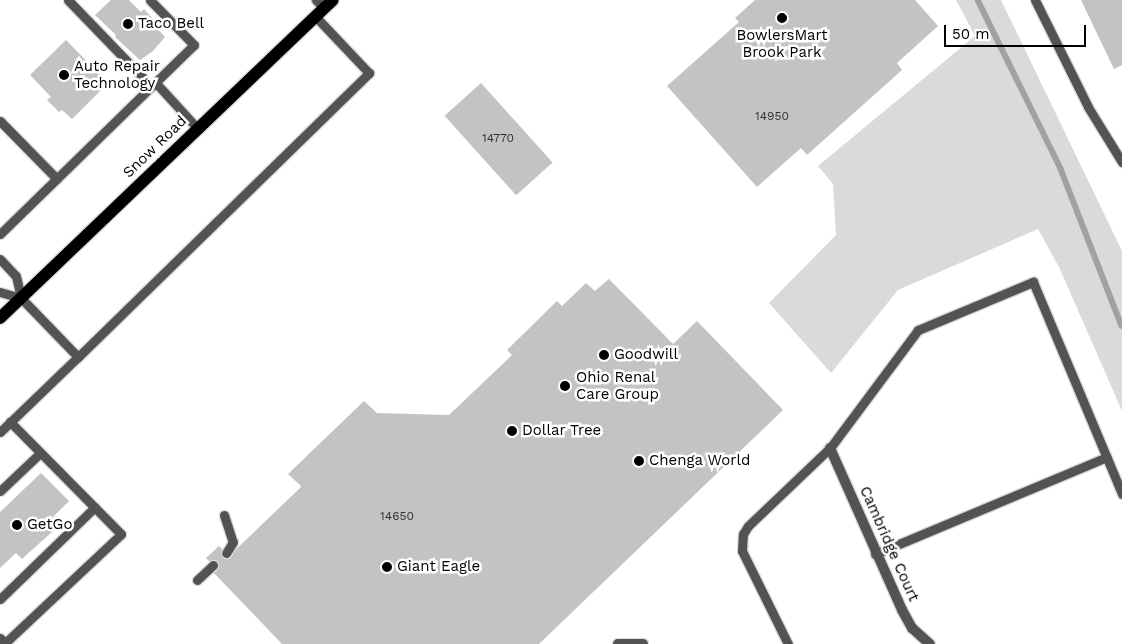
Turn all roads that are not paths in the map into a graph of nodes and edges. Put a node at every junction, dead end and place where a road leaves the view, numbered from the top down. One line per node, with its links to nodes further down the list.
1 (68, 0): 5 (lane)
2 (150, 0): 5 (lane)
3 (1035, 0): 8 (lane)
4 (322, 6): 7 (main road, Snow Road); 15 (lane)
5 (153, 84): 7 (lane); 9 (lane)
6 (0, 121): 9 (lane)
7 (198, 128): 13 (main road, Snow Road)
8 (1122, 162)
9 (57, 179): 10 (lane)
10 (0, 234)
11 (0, 259): 13 (lane)
12 (0, 292): 13 (lane)
13 (21, 298): 14 (main road, Snow Road); 15 (lane)
14 (0, 318)
15 (78, 357): 16 (lane)
16 (10, 422): 17 (lane); 19 (lane)
17 (0, 432)
18 (830, 448): 20 (lane); 26 (street, Cambridge Court); 33 (lane)
19 (40, 452): 21 (lane); 23 (lane)
20 (1106, 457): 22 (lane); 26 (lane)
21 (0, 491)
22 (1122, 494)
23 (95, 507): 29 (lane); 30 (lane)
24 (224, 515): 25 (lane)
25 (226, 553)
26 (875, 554): 34 (street, Cambridge Court)
27 (213, 565): 28 (lane)
28 (197, 580)
29 (0, 599)
30 (0, 638)
31 (618, 644): 32 (street)
32 (644, 644)
33 (788, 644)
34 (930, 644)

